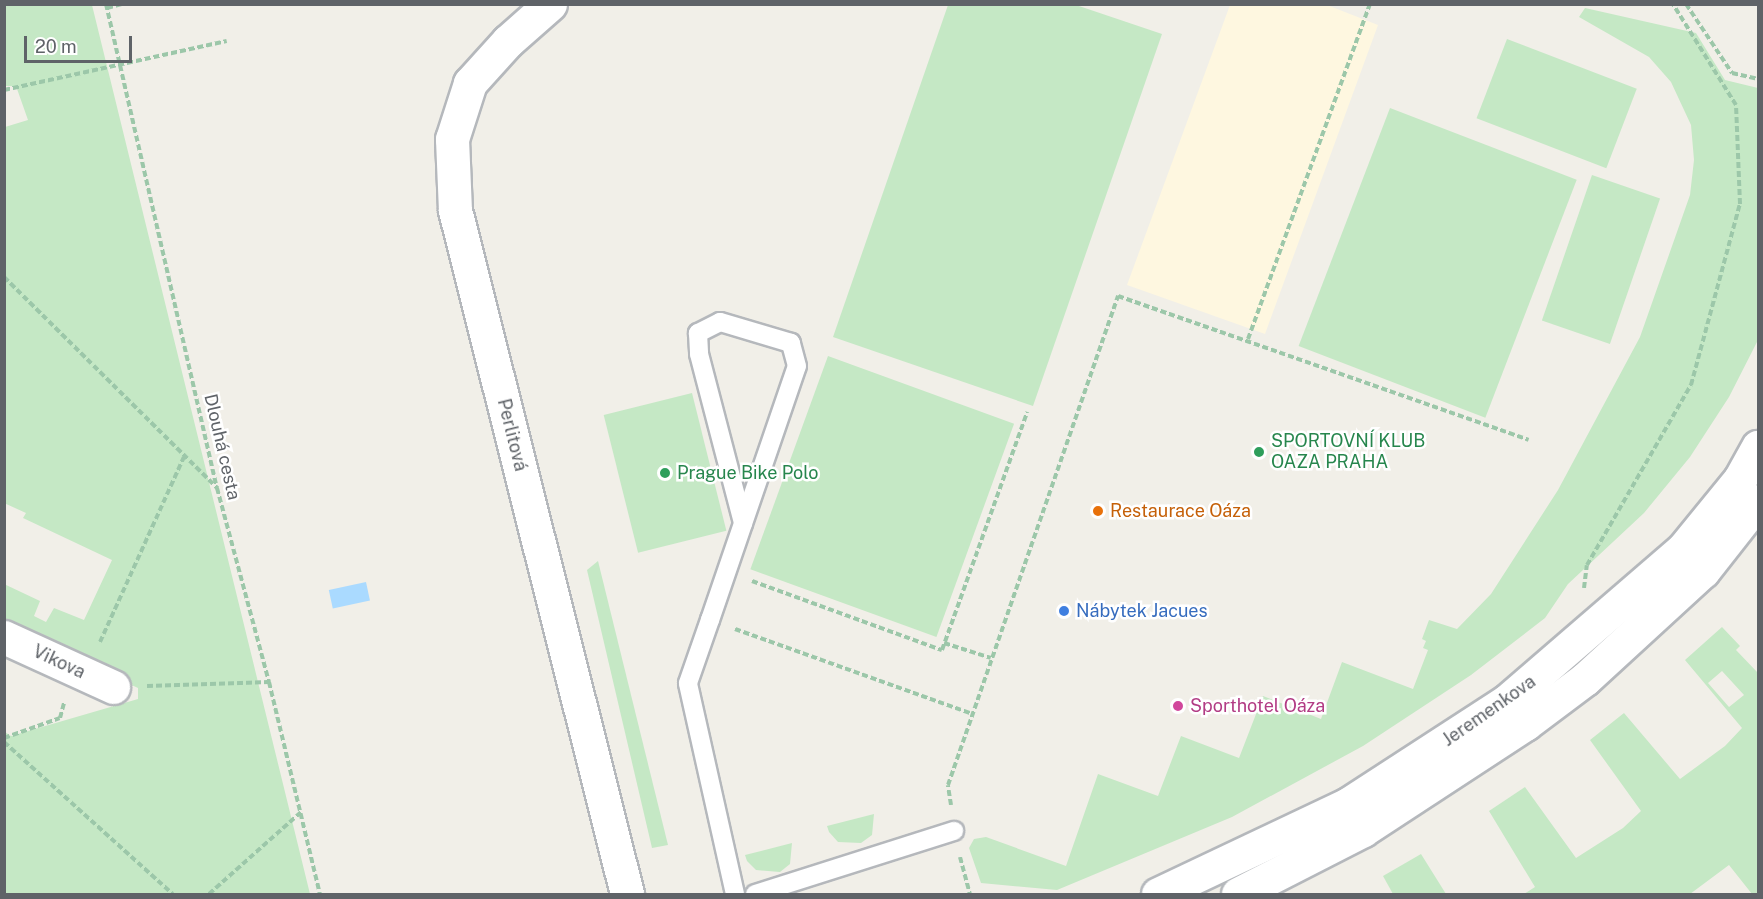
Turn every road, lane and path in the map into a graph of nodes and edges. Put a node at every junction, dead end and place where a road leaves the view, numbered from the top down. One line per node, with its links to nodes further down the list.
1 (122, 4): 6 (path)
2 (550, 4): 36 (street, Perlitová)
3 (1370, 4): 12 (path)
4 (1673, 4): 21 (path)
5 (1686, 4): 9 (path)
6 (106, 6): 8 (path, Dlouhá cesta)
7 (227, 41): 8 (path)
8 (120, 67): 10 (path); 17 (path, Dlouhá cesta)
9 (1758, 79)
10 (4, 90)
11 (4, 277): 16 (path)
12 (1248, 339): 14 (path); 25 (path)
13 (1027, 412): 24 (path)
14 (1529, 440)
15 (1758, 447): 30 (street, Jeremenkova)
16 (184, 457): 17 (path); 26 (path)
17 (217, 488): 27 (path, Dlouhá cesta)
18 (1758, 501): 30 (street, Jeremenkova)
19 (743, 523): 19 (lane); 20 (lane)
20 (726, 572): 22 (lane); 24 (path)
21 (1584, 591)
22 (710, 620): 28 (path); 37 (lane)
23 (4, 637): 26 (street, Vikova)
24 (944, 643): 25 (path)
25 (991, 658): 28 (path)
26 (90, 676): 27 (path); 29 (path)
27 (269, 682): 31 (path, Dlouhá cesta)
28 (972, 714): 32 (path)
29 (4, 740): 33 (path)
30 (1447, 759): 40 (street, Jeremenkova); 41 (street, Jeremenkova)
31 (301, 812): 34 (path); 35 (path, Dlouhá cesta)
32 (954, 831): 38 (lane); 39 (path)
33 (173, 894)
34 (209, 894)
35 (320, 894)
36 (627, 894)
37 (735, 894)
38 (755, 894)
39 (970, 894)
40 (1158, 894)
41 (1238, 894)

